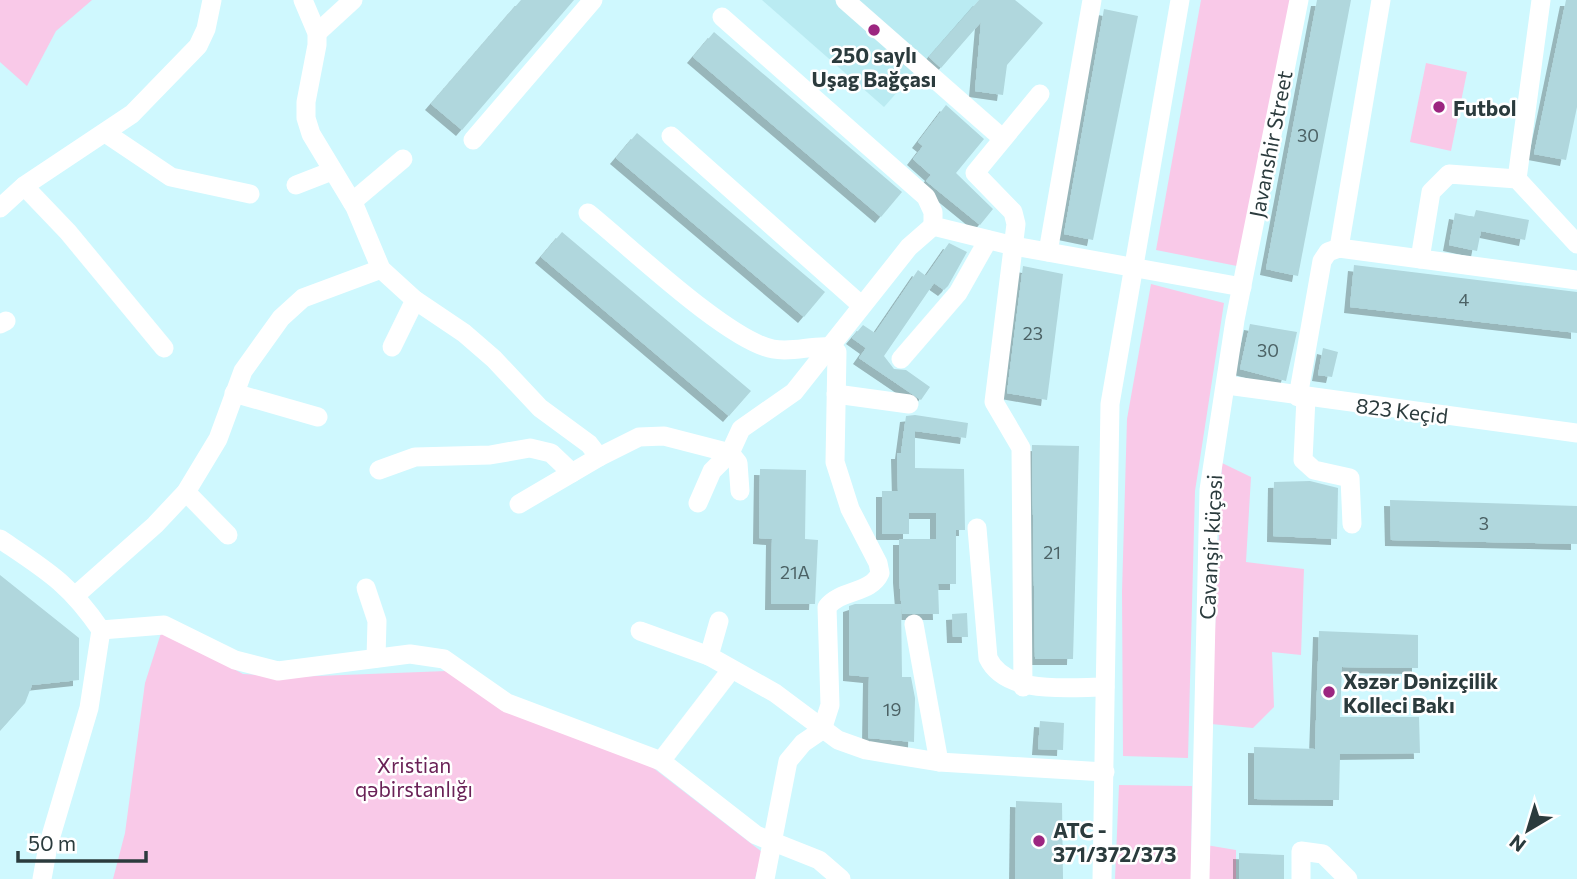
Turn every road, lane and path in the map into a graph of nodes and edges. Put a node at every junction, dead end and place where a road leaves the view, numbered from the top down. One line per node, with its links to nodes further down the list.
1 (212, 0): 14 (street)
2 (303, 0): 12 (street)
3 (353, 0): 12 (street)
4 (593, 0): 17 (street)
5 (845, 0): 16 (street)
6 (1092, 0): 32 (street)
7 (1299, 0): 37 (street, Javanshir Street)
8 (1381, 0): 31 (street)
9 (1541, 0): 20 (street)
10 (1176, 1): 35 (street)
11 (722, 17): 27 (street)
12 (317, 33): 19 (street)
13 (1040, 94): 16 (street)
14 (107, 134): 22 (street); 23 (street)
15 (670, 136): 39 (street)
16 (1002, 138): 30 (street)
17 (473, 140)
18 (403, 159): 24 (street)
19 (332, 171): 21 (street); 24 (street)
20 (1517, 179): 29 (street); 33 (street)
21 (296, 185)
22 (24, 186): 25 (street); 42 (street)
23 (250, 194)
24 (352, 202): 34 (street)
25 (0, 208)
26 (588, 212): 41 (street)
27 (933, 226): 28 (street); 39 (street)
28 (988, 240): 30 (street); 43 (street)
29 (1577, 244)
30 (1014, 246): 32 (street); 72 (street)
31 (1339, 248): 33 (street); 47 (street)
32 (1048, 252): 35 (street)
33 (1420, 259): 36 (street)
34 (381, 269): 38 (street); 45 (street)
35 (1131, 270): 37 (street); 73 (street)
36 (1577, 280)
37 (1242, 287): 44 (street, Cavanşir küçəsi)
38 (415, 300): 40 (street); 52 (street)
39 (861, 305): 41 (street)
40 (392, 347)
41 (831, 347): 46 (street); 51 (street)
42 (164, 348)
43 (901, 359)
44 (1227, 385): 47 (street, 823 Keçid); 83 (street, Cavanşir küçəsi)
45 (234, 393): 49 (street); 56 (street)
46 (836, 394): 48 (street); 74 (street)
47 (1302, 398): 50 (street, 823 Keçid); 59 (street)
48 (909, 404)
49 (318, 417)
50 (1577, 433)
51 (730, 453): 52 (street); 55 (street); 57 (street)
52 (599, 457): 54 (street)
53 (379, 470): 54 (street)
54 (572, 473): 58 (street)
55 (740, 491)
56 (186, 492): 61 (street); 64 (street)
57 (698, 502)
58 (519, 503)
59 (1352, 524)
60 (977, 528): 72 (street)
61 (228, 535)
62 (0, 539): 64 (street)
63 (366, 588): 70 (street)
64 (76, 595): 67 (street)
65 (719, 621): 69 (street)
66 (914, 624): 76 (street)
67 (100, 631): 70 (street); 79 (street)
68 (640, 631): 69 (street)
69 (709, 656): 71 (street)
70 (376, 658): 75 (street)
71 (731, 670): 74 (street); 75 (street)
72 (1023, 687): 73 (street)
73 (1105, 687): 77 (street)
74 (822, 730): 76 (street); 78 (street)
75 (661, 761): 78 (street)
76 (939, 762): 77 (street)
77 (1105, 772): 82 (street)
78 (774, 844): 80 (street); 81 (street)
79 (43, 879)
80 (765, 879)
81 (841, 879)
82 (1102, 879)
83 (1200, 879)
84 (1301, 879): 85 (street)
85 (1348, 879)

